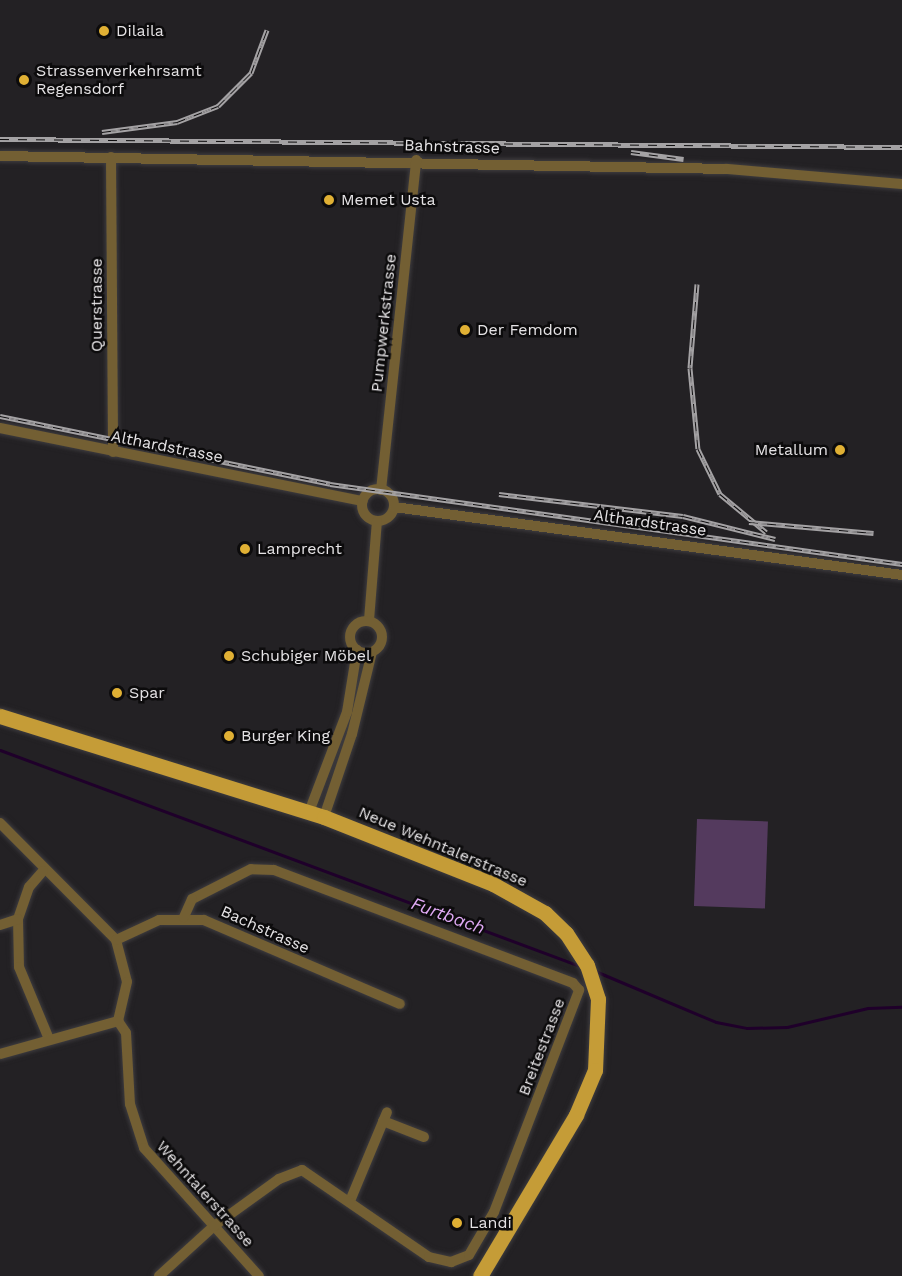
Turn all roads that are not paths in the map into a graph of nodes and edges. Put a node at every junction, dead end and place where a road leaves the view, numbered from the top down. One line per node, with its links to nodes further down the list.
1 (0, 156): 2 (street, Bahnstrasse)
2 (111, 157): 3 (street, Bahnstrasse); 6 (street, Querstrasse)
3 (416, 160): 4 (street, Bahnstrasse); 7 (street, Pumpwerkstrasse)
4 (902, 184)
5 (0, 428): 6 (street, Althardstrasse)
6 (113, 452): 8 (street, Althardstrasse)
7 (381, 490): 8 (street); 9 (street)
8 (363, 501): 10 (street)
9 (394, 507): 10 (street); 11 (street, Althardstrasse)
10 (377, 521): 12 (street)
11 (902, 575)
12 (369, 620): 13 (street); 14 (street)
13 (357, 650): 14 (street); 16 (street)
14 (372, 652): 17 (street)
15 (0, 716): 16 (main road, Neue Wehntalerstrasse)
16 (309, 812): 17 (main road, Neue Wehntalerstrasse)
17 (324, 817): 33 (main road, Neue Wehntalerstrasse)
18 (0, 823): 19 (street)
19 (43, 871): 21 (street); 23 (street)
20 (184, 917): 23 (street, Bachstrasse); 24 (street, Bachstrasse); 29 (street, Breitestrasse)
21 (18, 919): 22 (street); 26 (street)
22 (0, 925)
23 (116, 940): 25 (street)
24 (400, 1004)
25 (118, 1021): 26 (street); 30 (street, Wehntalerstrasse)
26 (49, 1039): 27 (street)
27 (0, 1054)
28 (424, 1137): 29 (street)
29 (350, 1201): 30 (street)
30 (214, 1226): 31 (street); 32 (street, Wehntalerstrasse)
31 (159, 1276)
32 (259, 1276)
33 (480, 1276)

